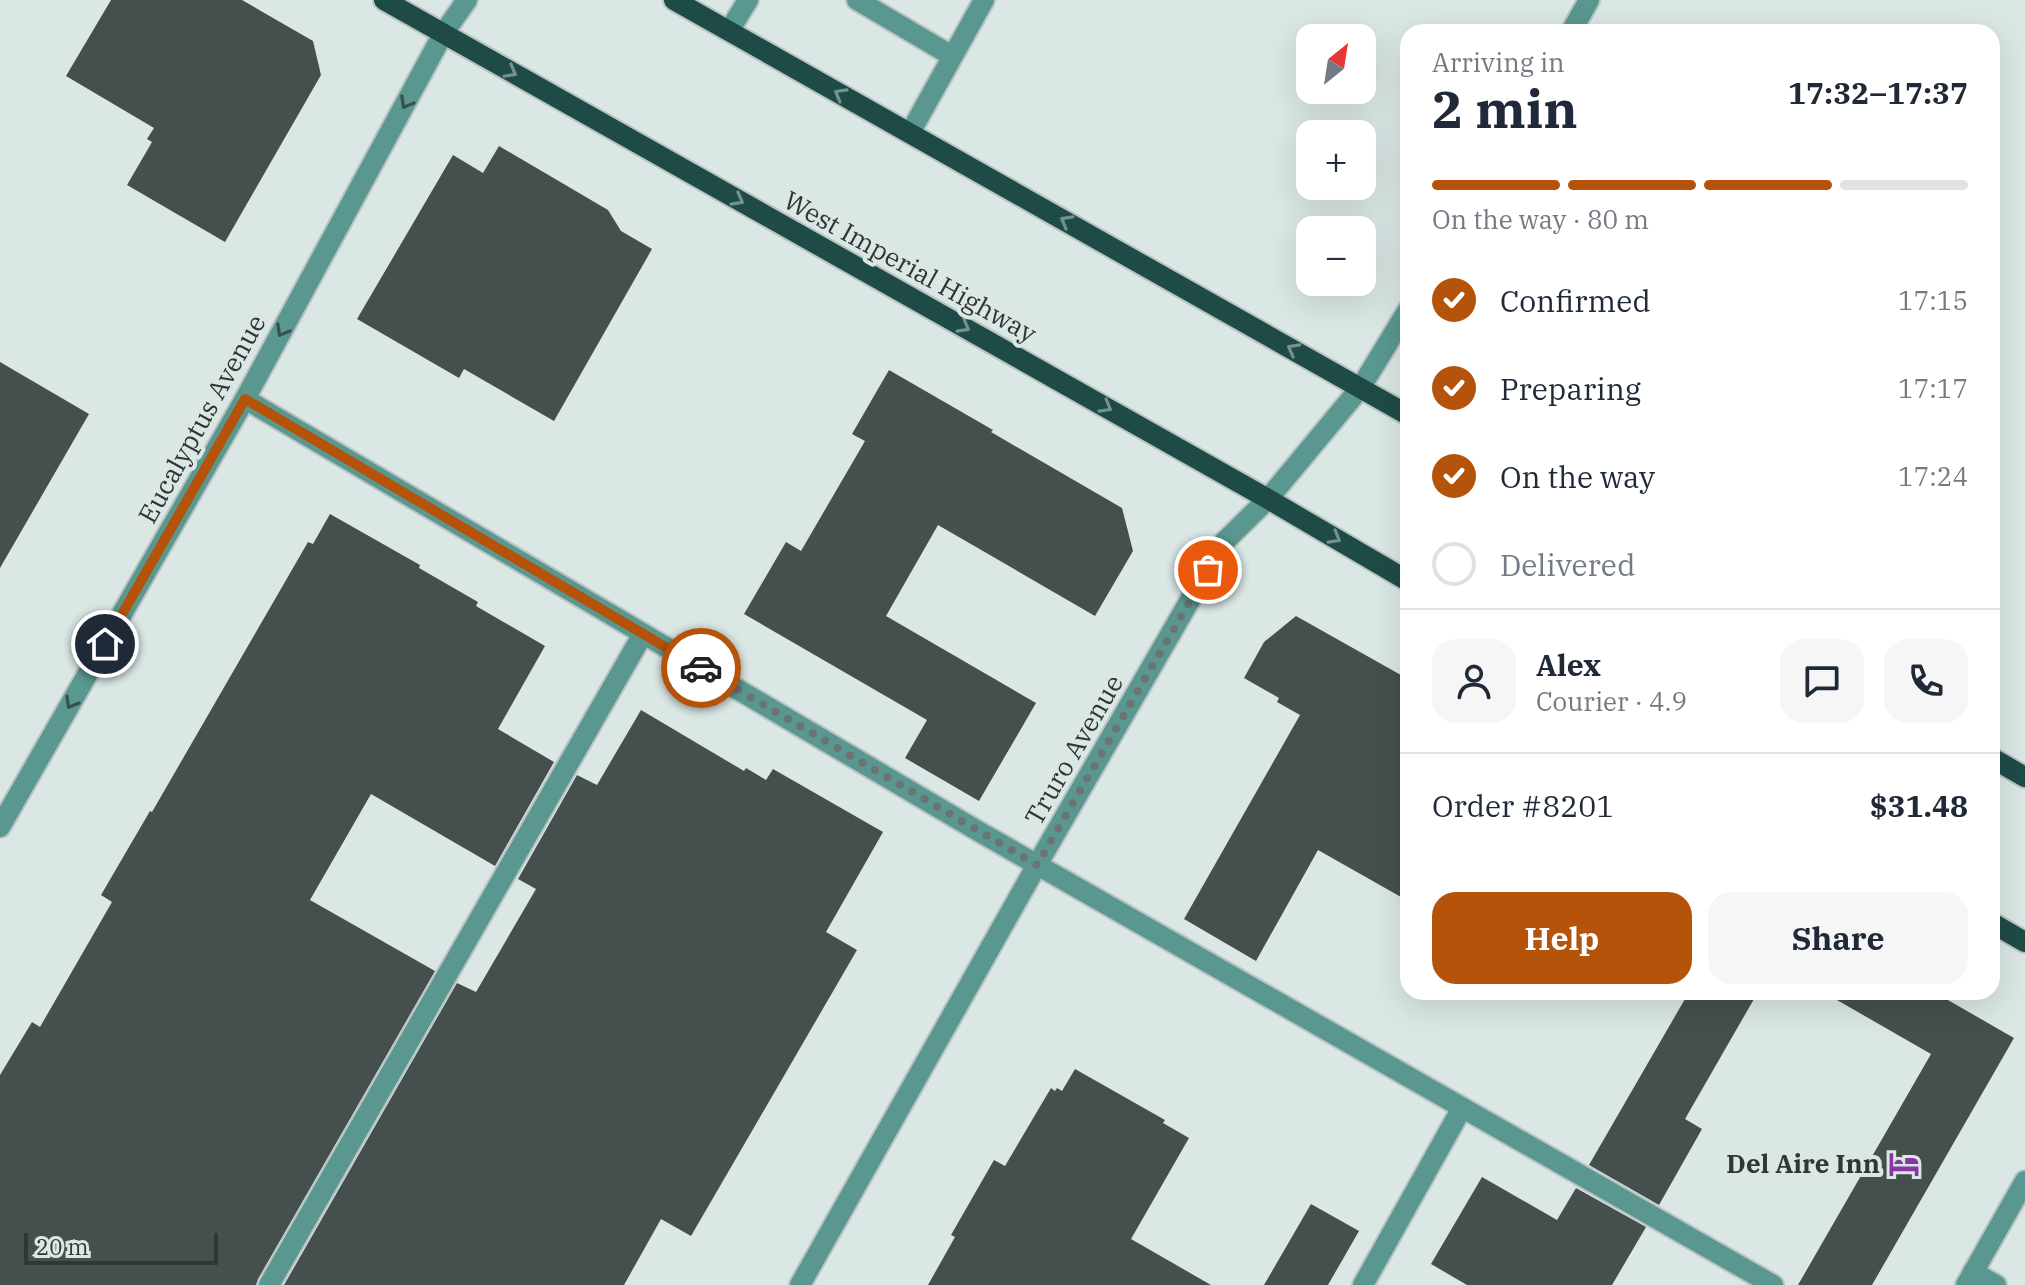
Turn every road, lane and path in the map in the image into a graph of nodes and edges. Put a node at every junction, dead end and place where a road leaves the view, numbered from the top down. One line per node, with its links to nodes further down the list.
1 (384, 0): 10 (main road, West Imperial Highway)
2 (467, 0): 10 (street, Eucalyptus Avenue)
3 (674, 0): 9 (main road)
4 (748, 0): 9 (street)
5 (857, 0): 11 (street)
6 (984, 0): 11 (street)
7 (1589, 0): 8 (street)
8 (1576, 24)
9 (729, 31): 12 (main road, one-way to 9)
10 (443, 34): 15 (street, Eucalyptus Avenue, one-way to 15); 17 (main road, West Imperial Highway, one-way to 17)
11 (952, 56): 12 (street)
12 (910, 133): 14 (main road, one-way to 12)
13 (1400, 323): 14 (street, Truro Avenue)
14 (1361, 387): 16 (main road); 17 (street, Truro Avenue)
15 (245, 399): 19 (street); 22 (street, Eucalyptus Avenue, one-way to 22)
16 (1400, 410)
17 (1268, 499): 18 (main road, West Imperial Highway, one-way to 18); 23 (street, Truro Avenue)
18 (1400, 576)
19 (643, 634): 23 (street); 29 (street)
20 (2000, 763): 21 (main road)
21 (2025, 777)
22 (0, 827)
23 (1037, 865): 26 (street); 30 (street, Truro Avenue)
24 (2000, 928): 25 (main road)
25 (2025, 942)
26 (1462, 1108): 31 (street); 32 (street)
27 (2025, 1181): 28 (street)
28 (1969, 1278): 33 (street)
29 (269, 1285)
30 (800, 1285)
31 (1363, 1285)
32 (1773, 1285)
33 (1996, 1285)

